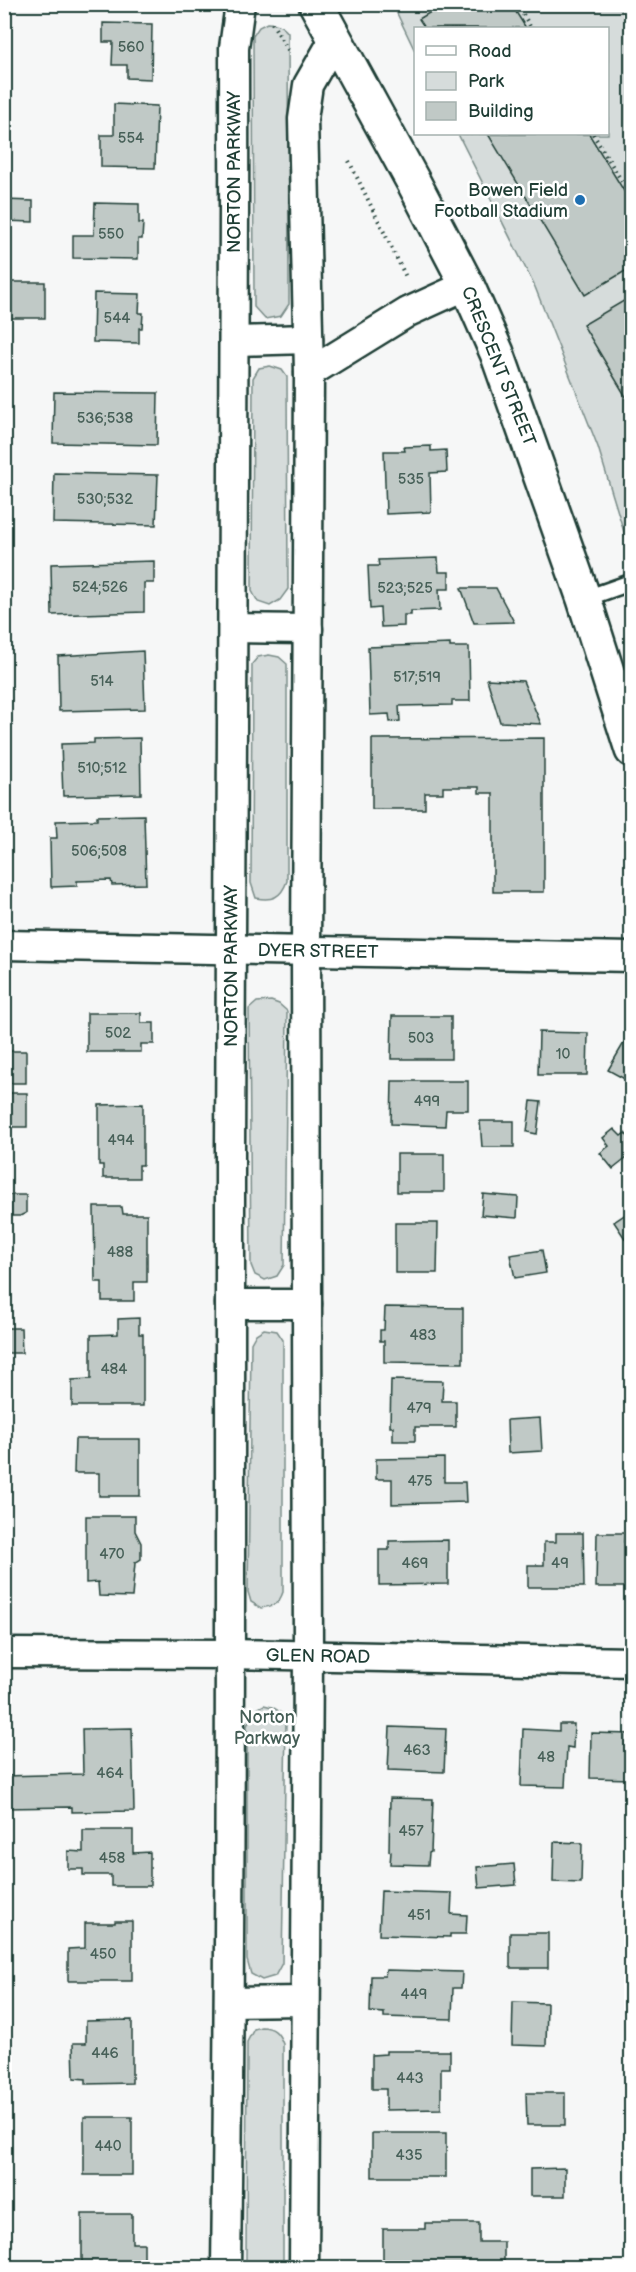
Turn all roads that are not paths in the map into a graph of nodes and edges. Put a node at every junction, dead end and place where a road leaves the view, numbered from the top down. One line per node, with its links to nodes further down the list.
1 (240, 4): 6 (street, NORTON PARKWAY)
2 (316, 4): 3 (street, CRESCENT STREET)
3 (335, 38): 4 (street, CRESCENT STREET); 5 (street)
4 (467, 285): 7 (street); 9 (street, CRESCENT STREET)
5 (308, 339): 6 (street); 7 (street)
6 (235, 340): 10 (street, NORTON PARKWAY)
7 (309, 374): 11 (street)
8 (632, 582): 9 (lane)
9 (585, 599): 12 (street, CRESCENT STREET)
10 (234, 628): 11 (street); 14 (street, NORTON PARKWAY)
11 (308, 629): 15 (street)
12 (632, 750)
13 (4, 945): 14 (street, DYER STREET)
14 (231, 950): 15 (street, DYER STREET); 17 (street, NORTON PARKWAY)
15 (306, 951): 16 (street, DYER STREET); 18 (street)
16 (632, 957)
17 (230, 1304): 18 (street); 20 (street, NORTON PARKWAY)
18 (307, 1304): 21 (street)
19 (4, 1653): 20 (street, GLEN ROAD)
20 (230, 1654): 21 (street, GLEN ROAD); 24 (street, NORTON PARKWAY)
21 (308, 1656): 22 (street, GLEN ROAD); 23 (street)
22 (632, 1662)
23 (305, 2001): 24 (street); 26 (street)
24 (230, 2002): 25 (street, NORTON PARKWAY)
25 (226, 2268)
26 (304, 2268)

